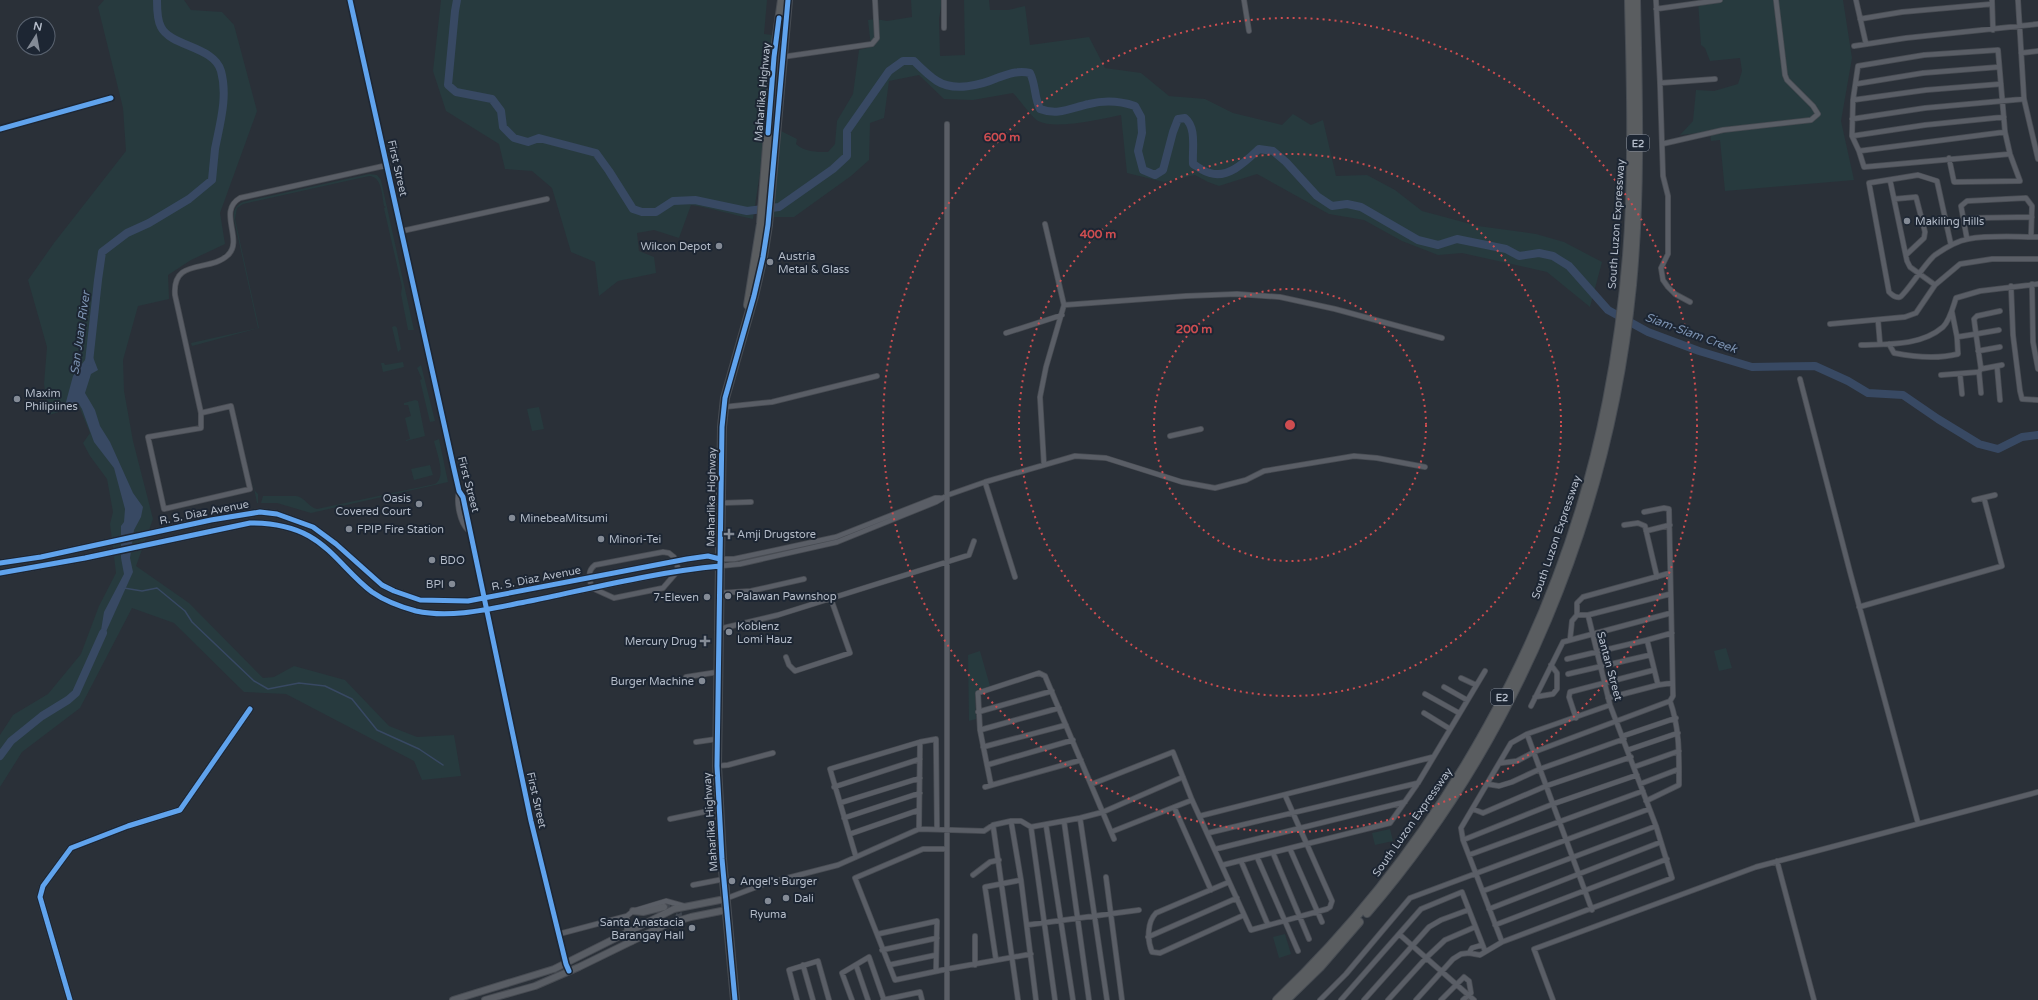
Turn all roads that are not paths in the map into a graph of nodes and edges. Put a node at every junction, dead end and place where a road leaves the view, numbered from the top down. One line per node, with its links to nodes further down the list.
1 (350, 0): 47 (street, First Street)
2 (782, 0): 49 (highway, Maharlika Highway)
3 (788, 0): 26 (highway, Maharlika Highway)
4 (875, 0): 26 (street)
5 (944, 0): 19 (street)
6 (1244, 0): 21 (street)
7 (1629, 0): 79 (highway, South Luzon Expressway / E2)
8 (1636, 0): 79 (highway, South Luzon Expressway / E2)
9 (1656, 0): 15 (street)
10 (1720, 0): 15 (street)
11 (1776, 0): 42 (street)
12 (1856, 0): 16 (street)
13 (2018, 0): 18 (street)
14 (1992, 2): 16 (street); 20 (street)
15 (1656, 9): 29 (street)
16 (1860, 19): 22 (street)
17 (2038, 24): 18 (street)
18 (2019, 26): 20 (street); 25 (street)
19 (944, 28)
20 (1994, 30): 22 (street)
21 (1249, 32)
22 (1866, 44): 23 (street)
23 (1854, 46)
24 (2038, 51): 25 (street)
25 (2021, 53): 33 (street)
26 (782, 57): 49 (highway, Maharlika Highway)
27 (2000, 67): 30 (street); 30 (street); 31 (street)
28 (1715, 79): 29 (street)
29 (1660, 83): 42 (street)
30 (1856, 84): 34 (street)
31 (2001, 84): 34 (street); 35 (street)
32 (111, 98): 39 (street)
33 (2024, 99): 35 (street); 46 (street)
34 (1854, 100): 37 (street)
35 (2003, 102): 36 (street); 37 (street)
36 (2004, 117): 40 (street); 41 (street)
37 (1852, 119): 41 (street)
38 (946, 124): 104 (street)
39 (0, 129)
40 (2005, 132): 43 (street); 44 (street)
41 (1852, 136): 43 (street)
42 (1662, 144): 67 (street)
43 (1860, 151): 45 (street)
44 (2010, 154): 45 (street); 45 (street)
45 (1949, 158)
46 (2038, 159)
47 (388, 165): 55 (street, First Street); 98 (street)
48 (1890, 180): 51 (street); 59 (street); 62 (street)
49 (767, 188): 97 (highway, Maharlika Highway)
50 (547, 199): 55 (street)
51 (1894, 199): 60 (street); 60 (street)
52 (2032, 217): 53 (street); 53 (street); 56 (street)
53 (1964, 221): 58 (street)
54 (1045, 224): 68 (street)
55 (402, 231): 136 (street, First Street)
56 (2031, 237): 57 (street); 58 (street)
57 (2038, 237)
58 (1967, 239): 59 (street)
59 (1951, 245): 62 (street)
60 (1906, 254): 62 (street)
61 (2038, 259): 65 (street)
62 (1918, 274): 65 (street)
63 (2032, 284): 64 (street); 66 (street); 87 (street)
64 (2038, 284)
65 (1935, 285): 72 (street)
66 (2011, 286): 70 (street); 96 (street)
67 (1690, 302)
68 (1064, 306): 71 (street); 78 (street)
69 (2000, 311): 76 (street)
70 (1952, 312): 77 (street); 81 (street)
71 (1062, 315): 75 (street); 101 (street)
72 (1878, 320): 73 (street); 80 (street)
73 (1830, 324)
74 (1999, 330): 76 (street)
75 (1006, 332)
76 (1976, 334): 77 (street); 84 (street)
77 (1957, 337): 81 (street)
78 (1442, 338)
79 (1621, 339): 362 (highway, South Luzon Expressway / E2); 363 (highway, South Luzon Expressway / E2)
80 (1880, 344): 81 (street); 82 (street)
81 (1889, 344)
82 (1861, 345)
83 (2000, 348): 84 (street)
84 (1978, 351): 88 (street)
85 (2002, 365): 86 (street)
86 (1996, 366): 88 (street); 95 (street)
87 (2038, 369)
88 (1980, 371): 89 (street); 93 (street)
89 (1960, 374): 90 (street); 94 (street)
90 (1941, 375)
91 (877, 376): 97 (street)
92 (1800, 379): 138 (street)
93 (1981, 393)
94 (1962, 394)
95 (2000, 400)
96 (2038, 400)
97 (724, 407): 110 (highway, Maharlika Highway)
98 (201, 413): 98 (street)
99 (1201, 429): 100 (street)
100 (1170, 436)
101 (1044, 465): 102 (street); 103 (street)
102 (1425, 467)
103 (985, 482): 104 (street); 127 (street)
104 (948, 495): 106 (street); 121 (street)
105 (1995, 496): 107 (street)
106 (940, 498): 122 (street); 122 (street)
107 (1984, 498): 108 (street); 138 (street)
108 (1974, 500)
109 (751, 502): 110 (street)
110 (722, 503): 122 (highway, Maharlika Highway)
111 (1644, 512): 116 (street)
112 (277, 514): 113 (street, R. S. Diaz Avenue); 114 (street); 136 (street, R. S. Diaz Avenue)
113 (211, 520): 117 (street); 123 (street, R. S. Diaz Avenue)
114 (276, 524): 117 (street, R. S. Diaz Avenue); 139 (street, R. S. Diaz Avenue)
115 (1624, 525): 118 (street)
116 (1670, 525): 118 (street); 126 (street)
117 (213, 530): 125 (street, R. S. Diaz Avenue)
118 (1646, 530): 128 (street)
119 (974, 541): 121 (street)
120 (676, 560): 122 (street, R. S. Diaz Avenue); 124 (street); 129 (street, R. S. Diaz Avenue); 129 (street)
121 (946, 561): 137 (street); 248 (street)
122 (720, 562): 124 (street, R. S. Diaz Avenue); 133 (highway, Maharlika Highway)
123 (0, 563)
124 (678, 571): 132 (street, R. S. Diaz Avenue); 132 (street)
125 (0, 574)
126 (1670, 574): 128 (street); 134 (street)
127 (1015, 577)
128 (1657, 577): 141 (street)
129 (589, 578): 131 (street, R. S. Diaz Avenue); 132 (street)
130 (804, 579): 133 (street)
131 (546, 586): 135 (street); 136 (street, R. S. Diaz Avenue)
132 (592, 588): 135 (street, R. S. Diaz Avenue)
133 (720, 593): 143 (highway, Maharlika Highway)
134 (1670, 594): 140 (street); 142 (street)
135 (549, 597): 139 (street, R. S. Diaz Avenue)
136 (483, 598): 139 (street, First Street)
137 (831, 599): 143 (street); 150 (street)
138 (1859, 607): 240 (street)
139 (486, 609): 311 (street, First Street)
140 (1671, 613): 144 (street); 145 (street)
141 (1577, 615): 142 (street); 146 (street)
142 (1588, 615): 145 (street, Santan Street)
143 (719, 629): 156 (highway, Maharlika Highway)
144 (1672, 633): 147 (street); 161 (street)
145 (1592, 634): 146 (street); 148 (street, Santan Street)
146 (1570, 640): 152 (street)
147 (1647, 640): 148 (street); 149 (street)
148 (1596, 651): 151 (street); 153 (street, Santan Street)
149 (1650, 655): 153 (street); 154 (street)
150 (786, 657)
151 (1567, 659)
152 (1551, 665): 167 (street); 167 (street)
153 (1600, 667): 157 (street); 160 (street, Santan Street)
154 (1654, 670): 160 (street); 162 (street)
155 (1485, 671): 163 (street)
156 (718, 672): 158 (street); 187 (highway, Maharlika Highway)
157 (1568, 674)
158 (686, 677)
159 (1461, 678): 163 (street)
160 (1604, 683): 168 (street, Santan Street); 178 (street)
161 (1672, 683): 162 (street); 170 (street)
162 (1658, 685): 168 (street)
163 (1476, 686): 169 (street)
164 (1444, 687): 169 (street)
165 (1052, 691): 173 (street); 175 (street); 175 (street)
166 (1425, 694): 177 (street)
167 (1535, 697): 172 (street)
168 (1608, 698): 171 (street, Santan Street)
169 (1467, 700): 177 (street)
170 (1670, 701): 179 (street); 180 (street)
171 (1610, 705): 178 (street); 180 (street, Santan Street)
172 (1531, 706)
173 (1059, 708): 181 (street); 183 (street)
174 (250, 709): 343 (street)
175 (978, 712): 183 (street)
176 (1424, 713): 182 (street)
177 (1459, 713): 182 (street)
178 (1576, 718): 185 (street)
179 (1676, 718): 184 (street); 186 (street)
180 (1617, 720): 186 (street, Santan Street); 194 (street)
181 (1066, 725): 188 (street); 191 (street)
182 (1450, 729): 196 (street)
183 (980, 730): 191 (street)
184 (1678, 733): 192 (street); 193 (street)
185 (1527, 734): 194 (street); 200 (street)
186 (1624, 738): 192 (street, Santan Street); 204 (street)
187 (716, 739): 189 (street); 202 (highway, Maharlika Highway)
188 (1073, 740): 199 (street); 201 (street)
189 (696, 742)
190 (920, 742): 198 (street); 215 (street); 247 (street)
191 (983, 747): 201 (street)
192 (1628, 750): 197 (street, Santan Street)
193 (1679, 751): 203 (street); 205 (street)
194 (1534, 752): 200 (street); 204 (street)
195 (773, 753): 202 (street)
196 (1433, 757): 209 (street); 220 (street)
197 (1631, 757): 203 (street, Santan Street); 214 (street)
198 (920, 759): 208 (street); 215 (street)
199 (1081, 760): 210 (street); 213 (street)
200 (1501, 763): 211 (street)
201 (987, 765): 213 (street)
202 (716, 766): 227 (highway, Maharlika Highway)
203 (1634, 767): 206 (street, Santan Street)
204 (1540, 769): 211 (street); 214 (street)
205 (1679, 769): 212 (street); 222 (street)
206 (1637, 775): 212 (street, Santan Street); 225 (street)
207 (1183, 777): 210 (street); 221 (street); 231 (street)
208 (920, 778): 219 (street); 224 (street)
209 (1418, 782): 223 (street); 232 (street)
210 (1092, 784): 231 (street)
211 (1488, 784): 228 (street)
212 (1640, 784): 217 (street, Santan Street)
213 (991, 785): 216 (street)
214 (1546, 786): 225 (street); 228 (street)
215 (834, 787): 224 (street)
216 (985, 787)
217 (1643, 791): 222 (street, Santan Street); 239 (street)
218 (2038, 792): 240 (street)
219 (920, 793): 230 (street); 234 (street)
220 (1285, 795): 232 (street); 233 (street)
221 (1192, 800): 226 (street); 233 (street)
222 (1646, 801): 229 (street, Santan Street)
223 (1405, 802): 245 (street); 256 (street)
224 (840, 803): 234 (street)
225 (1553, 804): 239 (street); 254 (street)
226 (1174, 807): 249 (street); 279 (street)
227 (718, 809): 236 (street); 274 (highway, Maharlika Highway)
228 (1474, 809): 254 (street)
229 (1649, 809): 243 (street, Santan Street); 253 (street)
230 (919, 810): 246 (street); 251 (street)
231 (1103, 812): 235 (street); 249 (street)
232 (1293, 812): 245 (street); 250 (street)
233 (1200, 816): 250 (street)
234 (844, 818): 251 (street)
235 (1080, 818): 238 (street); 296 (street)
236 (670, 819)
237 (1011, 821): 241 (street); 244 (street); 275 (street)
238 (1064, 821): 242 (street); 300 (street)
239 (1560, 822): 253 (street); 261 (street)
240 (1918, 823): 268 (street)
241 (993, 825): 248 (street); 266 (street)
242 (1046, 825): 244 (street); 301 (street)
243 (1656, 826): 255 (street, Santan Street); 264 (street)
244 (1031, 827): 304 (street)
245 (1300, 828): 256 (street); 258 (street)
246 (919, 829): 247 (street); 262 (street)
247 (937, 829): 248 (street)
248 (947, 830): 257 (street)
249 (1111, 832): 252 (street)
250 (1208, 833): 258 (street)
251 (850, 834): 262 (street)
252 (1114, 839)
253 (1566, 839): 264 (street); 270 (street)
254 (1463, 840): 261 (street)
255 (1661, 842): 265 (street, Santan Street); 271 (street)
256 (1307, 844): 259 (street); 293 (street)
257 (947, 849): 312 (street); 337 (street)
258 (1216, 849): 269 (street)
259 (1290, 849): 260 (street); 293 (street)
260 (1274, 853): 263 (street); 299 (street)
261 (1469, 855): 270 (street)
262 (856, 857): 283 (street)
263 (1257, 857): 267 (street); 302 (street)
264 (1572, 857): 271 (street); 280 (street)
265 (1667, 859): 281 (street); 291 (street, Santan Street)
266 (999, 860): 272 (street); 276 (street)
267 (1241, 861): 269 (street); 306 (street)
268 (1777, 861): 372 (street); 373 (street)
269 (1223, 865): 277 (street)
270 (1476, 873): 280 (street); 364 (street)
271 (1579, 874): 281 (street); 287 (street)
272 (973, 875)
273 (1106, 877): 294 (street)
274 (724, 879): 278 (street); 283 (highway, Maharlika Highway)
275 (1021, 880): 276 (street); 305 (street)
276 (1002, 882): 330 (street); 331 (street)
277 (1230, 882): 279 (street); 282 (street)
278 (693, 885)
279 (1211, 890): 315 (street)
280 (1483, 890): 287 (street)
281 (1584, 890): 291 (street); 307 (street)
282 (1237, 898): 297 (street); 315 (street)
283 (725, 899): 284 (street); 288 (highway, Maharlika Highway)
284 (701, 903): 286 (street); 295 (street)
285 (664, 906): 292 (street)
286 (686, 906): 292 (street); 310 (street)
287 (1489, 909): 307 (street)
288 (726, 910): 295 (street); 346 (highway, Maharlika Highway)
289 (1139, 910): 294 (street)
290 (1468, 910): 308 (street); 313 (street); 322 (street)
291 (1592, 910): 320 (street)
292 (633, 911): 298 (street)
293 (1317, 912): 299 (street); 303 (street)
294 (1111, 913): 296 (street); 361 (street)
295 (703, 914): 316 (street)
296 (1094, 915): 300 (street); 360 (street)
297 (1244, 915): 306 (street); 315 (street)
298 (627, 916): 310 (street); 311 (street)
299 (1300, 916): 302 (street); 318 (street)
300 (1077, 918): 301 (street); 359 (street)
301 (1060, 921): 304 (street); 358 (street)
302 (1285, 921): 306 (street); 324 (street)
303 (1322, 922)
304 (1044, 923): 305 (street); 357 (street)
305 (1027, 925): 327 (street)
306 (1268, 925)
307 (1495, 925): 320 (street)
308 (1475, 927): 321 (street); 329 (street)
309 (670, 928): 316 (street)
310 (627, 933): 319 (street); 332 (street)
311 (559, 934): 332 (street, First Street)
312 (878, 934): 317 (street); 323 (street)
313 (1399, 934): 322 (street); 365 (street)
314 (975, 936): 333 (street)
315 (1148, 936)
316 (642, 937): 319 (street)
317 (937, 938): 323 (street); 328 (street)
318 (1309, 939)
319 (632, 942): 338 (street)
320 (1502, 942): 325 (street)
321 (1482, 945): 325 (street); 326 (street)
322 (1413, 946): 329 (street); 366 (street)
323 (882, 950): 336 (street)
324 (1298, 950)
325 (1485, 951): 326 (street)
326 (1469, 953): 340 (street)
327 (1031, 954): 330 (street); 356 (street)
328 (936, 955): 336 (street); 339 (street)
329 (1426, 957): 340 (street); 367 (street)
330 (1012, 958): 331 (street); 355 (street)
331 (996, 960): 333 (street)
332 (566, 964): 338 (street, First Street); 344 (street)
333 (975, 964): 337 (street)
334 (803, 965): 347 (street); 348 (street); 349 (street)
335 (856, 965): 350 (street); 351 (street); 352 (street)
336 (889, 966): 339 (street)
337 (947, 969): 339 (street); 354 (street)
338 (570, 971): 345 (street)
339 (936, 971)
340 (1442, 971): 341 (street); 368 (street)
341 (1456, 984): 342 (street); 342 (street); 369 (street)
342 (1468, 994): 370 (street); 371 (street)
343 (70, 1000)
344 (455, 1000)
345 (485, 1000)
346 (735, 1000)
347 (797, 1000)
348 (813, 1000)
349 (829, 1000)
350 (852, 1000)
351 (868, 1000)
352 (884, 1000): 353 (street)
353 (922, 1000)
354 (947, 1000)
355 (1018, 1000)
356 (1036, 1000)
357 (1055, 1000)
358 (1073, 1000)
359 (1089, 1000)
360 (1107, 1000)
361 (1122, 1000)
362 (1277, 1000)
363 (1286, 1000)
364 (1320, 1000)
365 (1341, 1000)
366 (1364, 1000)
367 (1388, 1000)
368 (1416, 1000)
369 (1441, 1000)
370 (1463, 1000)
371 (1474, 1000)
372 (1553, 1000)
373 (1814, 1000)

